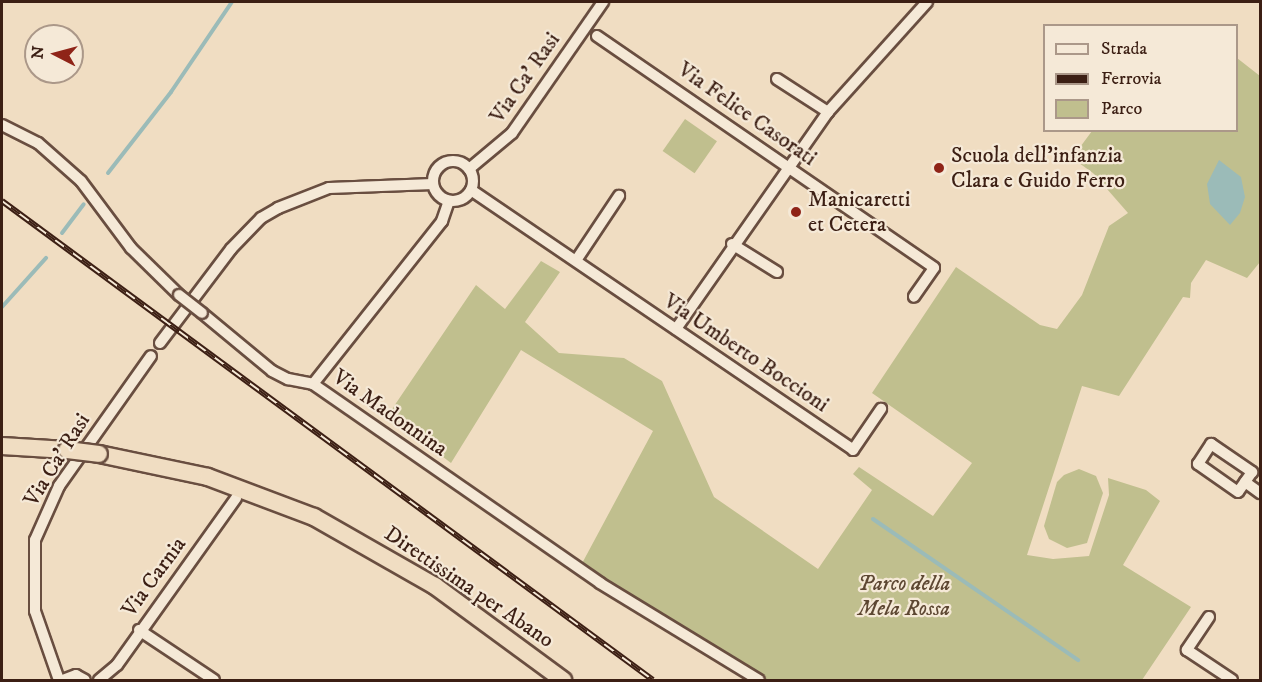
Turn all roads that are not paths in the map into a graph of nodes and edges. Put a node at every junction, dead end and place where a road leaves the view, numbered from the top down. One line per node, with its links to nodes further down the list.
1 (603, 2): 8 (street, Via Ca' Rasi)
2 (927, 2): 5 (street)
3 (597, 36): 7 (street, Via Felice Casorati)
4 (777, 79): 5 (street)
5 (828, 112): 7 (street)
6 (2, 125): 20 (street, Via Madonnina, bridge)
7 (787, 165): 13 (street); 16 (street, Via Felice Casorati)
8 (469, 170): 9 (street); 10 (street)
9 (433, 184): 12 (street); 18 (street)
10 (471, 189): 12 (street); 14 (street, Via Umberto Boccioni)
11 (619, 196): 14 (street)
12 (448, 201): 20 (street)
13 (732, 244): 15 (street); 17 (street)
14 (577, 259): 17 (street, Via Umberto Boccioni)
15 (777, 272)
16 (914, 297)
17 (676, 329): 21 (street, Via Umberto Boccioni)
18 (160, 343)
19 (151, 356): 28 (street, Via Ca' Rasi)
20 (313, 384): 33 (street, Via Madonnina)
21 (881, 409)
22 (2, 446): 32 (highway, Direttissima per Abano, bridge)
23 (1245, 482): 23 (street); 24 (street)
24 (1260, 493)
25 (236, 498): 27 (street, Via Carnia)
26 (1209, 617): 34 (street)
27 (139, 630): 29 (street, Via Carnia); 31 (street)
28 (64, 679): 30 (street)
29 (100, 679): 30 (street, Via Carnia)
30 (84, 680)
31 (214, 681)
32 (563, 681)
33 (759, 681)
34 (1232, 681)

